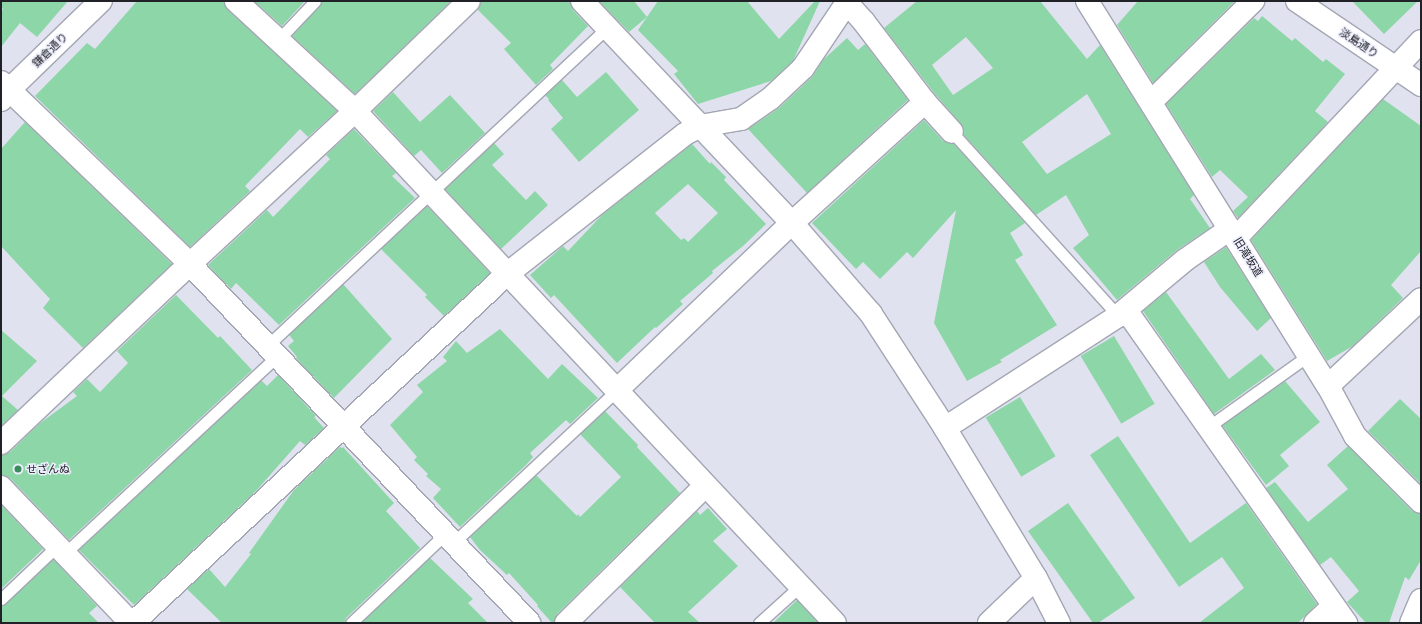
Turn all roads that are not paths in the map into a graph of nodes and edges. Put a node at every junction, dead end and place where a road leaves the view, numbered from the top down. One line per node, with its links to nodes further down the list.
1 (101, 1): 15 (street, 鎌倉通り)
2 (236, 1): 11 (street)
3 (315, 1): 11 (lane)
4 (469, 1): 18 (street)
5 (582, 1): 10 (street)
6 (1087, 1): 17 (street, 旧滝坂道)
7 (1253, 1): 17 (street)
8 (1297, 1): 13 (street, 淡島通り)
9 (846, 2): 16 (street); 19 (street)
10 (607, 28): 19 (street); 21 (lane)
11 (279, 39): 18 (street)
12 (1421, 41): 13 (street)
13 (1395, 68): 14 (street, 淡島通り); 23 (street)
14 (1421, 85)
15 (4, 90): 24 (street)
16 (925, 102): 20 (street); 22 (street)
17 (1152, 102): 23 (street, 旧滝坂道)
18 (355, 111): 21 (street); 24 (street)
19 (700, 126): 22 (street); 25 (street)
20 (952, 132): 27 (lane)
21 (432, 191): 25 (street); 28 (lane)
22 (792, 223): 31 (street); 33 (street)
23 (1233, 233): 27 (street); 29 (street, 旧滝坂道)
24 (190, 264): 28 (street); 35 (street)
25 (507, 274): 31 (street); 32 (street)
26 (1421, 299): 30 (street)
27 (1122, 313): 33 (street); 34 (street)
28 (272, 350): 32 (street); 40 (lane)
29 (1309, 356): 30 (street, 旧滝坂道); 34 (lane)
30 (1328, 386): 38 (street, 旧滝坂道)
31 (617, 390): 36 (street); 39 (lane)
32 (343, 427): 39 (street); 46 (street)
33 (945, 428): 41 (street)
34 (1208, 428): 45 (street)
35 (1, 443)
36 (705, 486): 42 (street); 49 (street)
37 (1, 487): 40 (street)
38 (1421, 502)
39 (448, 539): 47 (lane); 48 (street)
40 (61, 550): 43 (lane); 46 (street)
41 (1036, 578): 52 (street); 53 (street)
42 (800, 586): 50 (lane); 51 (street)
43 (1, 599)
44 (1421, 600): 55 (street)
45 (1339, 615): 54 (street)
46 (132, 623)
47 (350, 623)
48 (529, 623)
49 (566, 623)
50 (759, 623)
51 (835, 623)
52 (989, 623)
53 (1059, 623)
54 (1315, 623)
55 (1411, 623)

